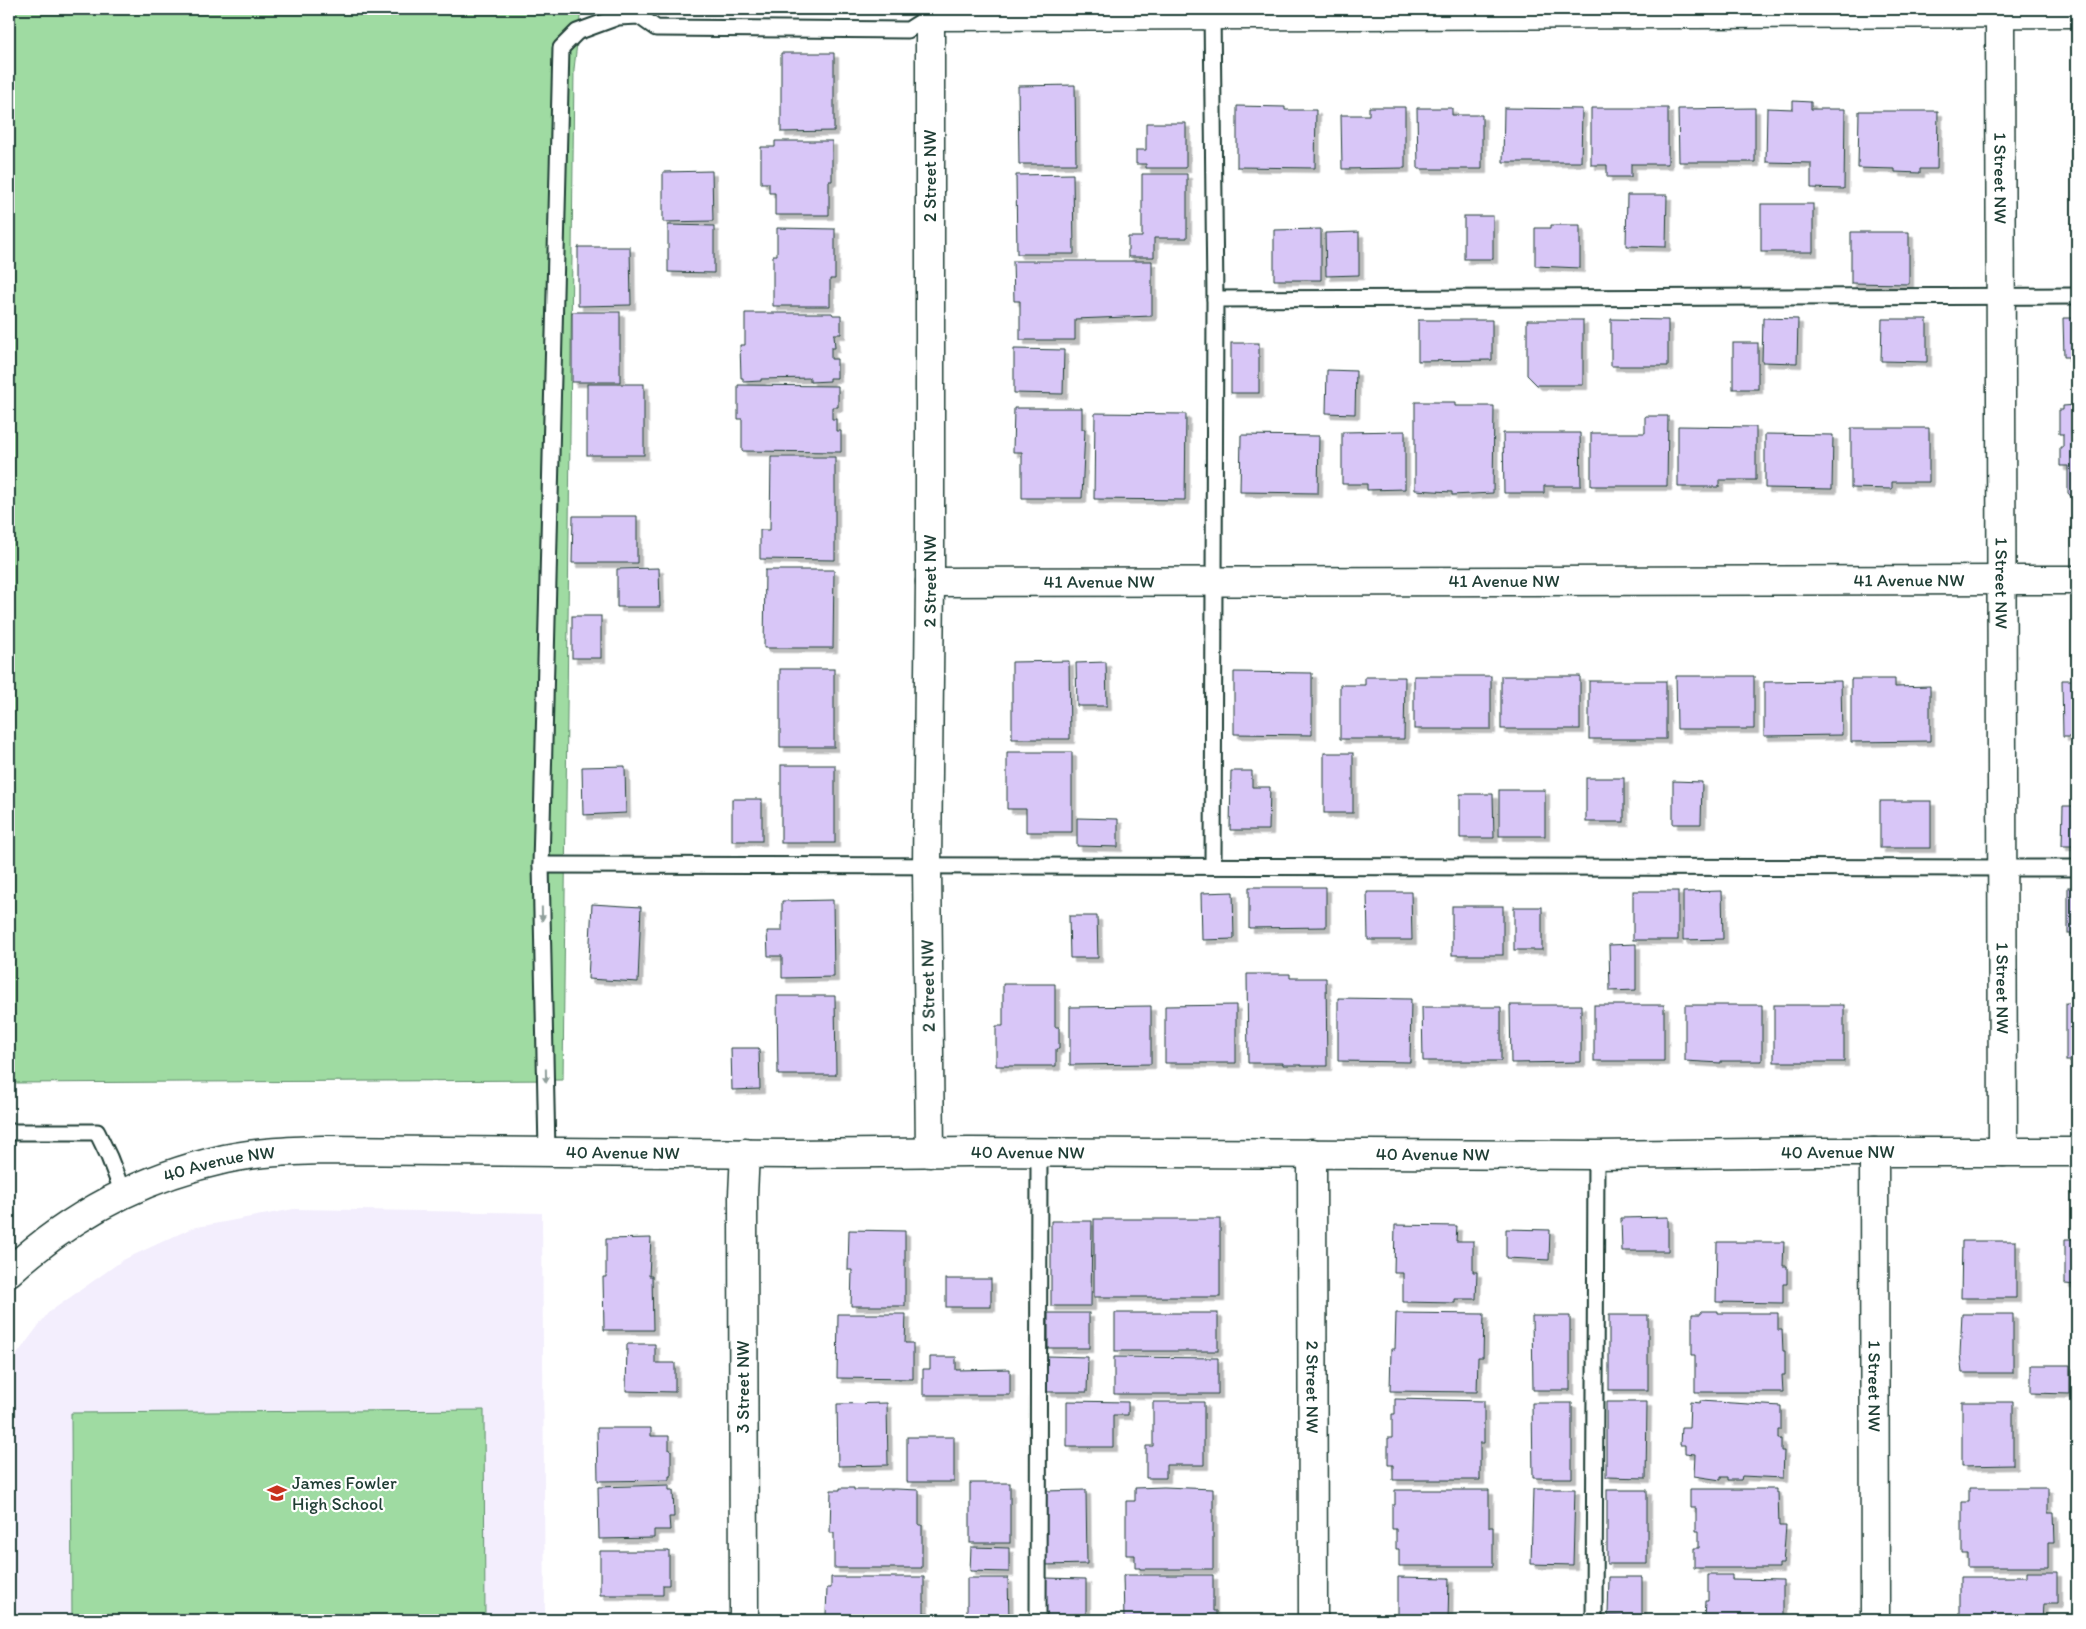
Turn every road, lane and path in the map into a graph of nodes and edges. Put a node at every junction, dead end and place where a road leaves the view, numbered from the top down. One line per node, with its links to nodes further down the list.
1 (1402, 11): 3 (street); 5 (street)
2 (639, 12): 4 (lane); 14 (lane)
3 (1212, 12): 4 (street); 9 (lane)
4 (930, 13): 13 (street, 2 Street NW)
5 (2000, 13): 6 (street); 8 (street, 1 Street NW)
6 (2077, 13)
7 (2077, 296): 8 (lane)
8 (2002, 297): 9 (lane); 12 (street, 1 Street NW)
9 (1215, 299): 10 (lane)
10 (1214, 580): 12 (street, 41 Avenue NW); 13 (street, 41 Avenue NW); 16 (lane)
11 (2077, 580): 12 (street, 41 Avenue NW)
12 (2002, 581): 17 (street, 1 Street NW)
13 (930, 582): 15 (street, 2 Street NW)
14 (541, 865): 15 (lane); 20 (lane, one-way to 20)
15 (927, 866): 16 (lane); 21 (street, 2 Street NW)
16 (1213, 866): 17 (lane)
17 (2003, 868): 18 (lane); 23 (street, 1 Street NW)
18 (2077, 868)
19 (9, 1132): 29 (lane)
20 (547, 1151): 25 (street, 40 Avenue NW); 29 (street, 40 Avenue NW)
21 (930, 1152): 25 (street, 40 Avenue NW); 26 (street, 40 Avenue NW)
22 (1874, 1152): 23 (street, 40 Avenue NW); 28 (street, 40 Avenue NW); 35 (street, 1 Street NW)
23 (2003, 1152): 24 (street, 40 Avenue NW)
24 (2077, 1152)
25 (744, 1153): 31 (street, 3 Street NW)
26 (1039, 1153): 27 (street, 40 Avenue NW); 32 (lane)
27 (1312, 1153): 28 (street, 40 Avenue NW); 33 (street, 2 Street NW)
28 (1596, 1155): 34 (lane)
29 (123, 1193): 30 (street, 40 Avenue NW)
30 (9, 1272)
31 (744, 1620)
32 (1038, 1620)
33 (1313, 1620)
34 (1594, 1620)
35 (1875, 1620)

